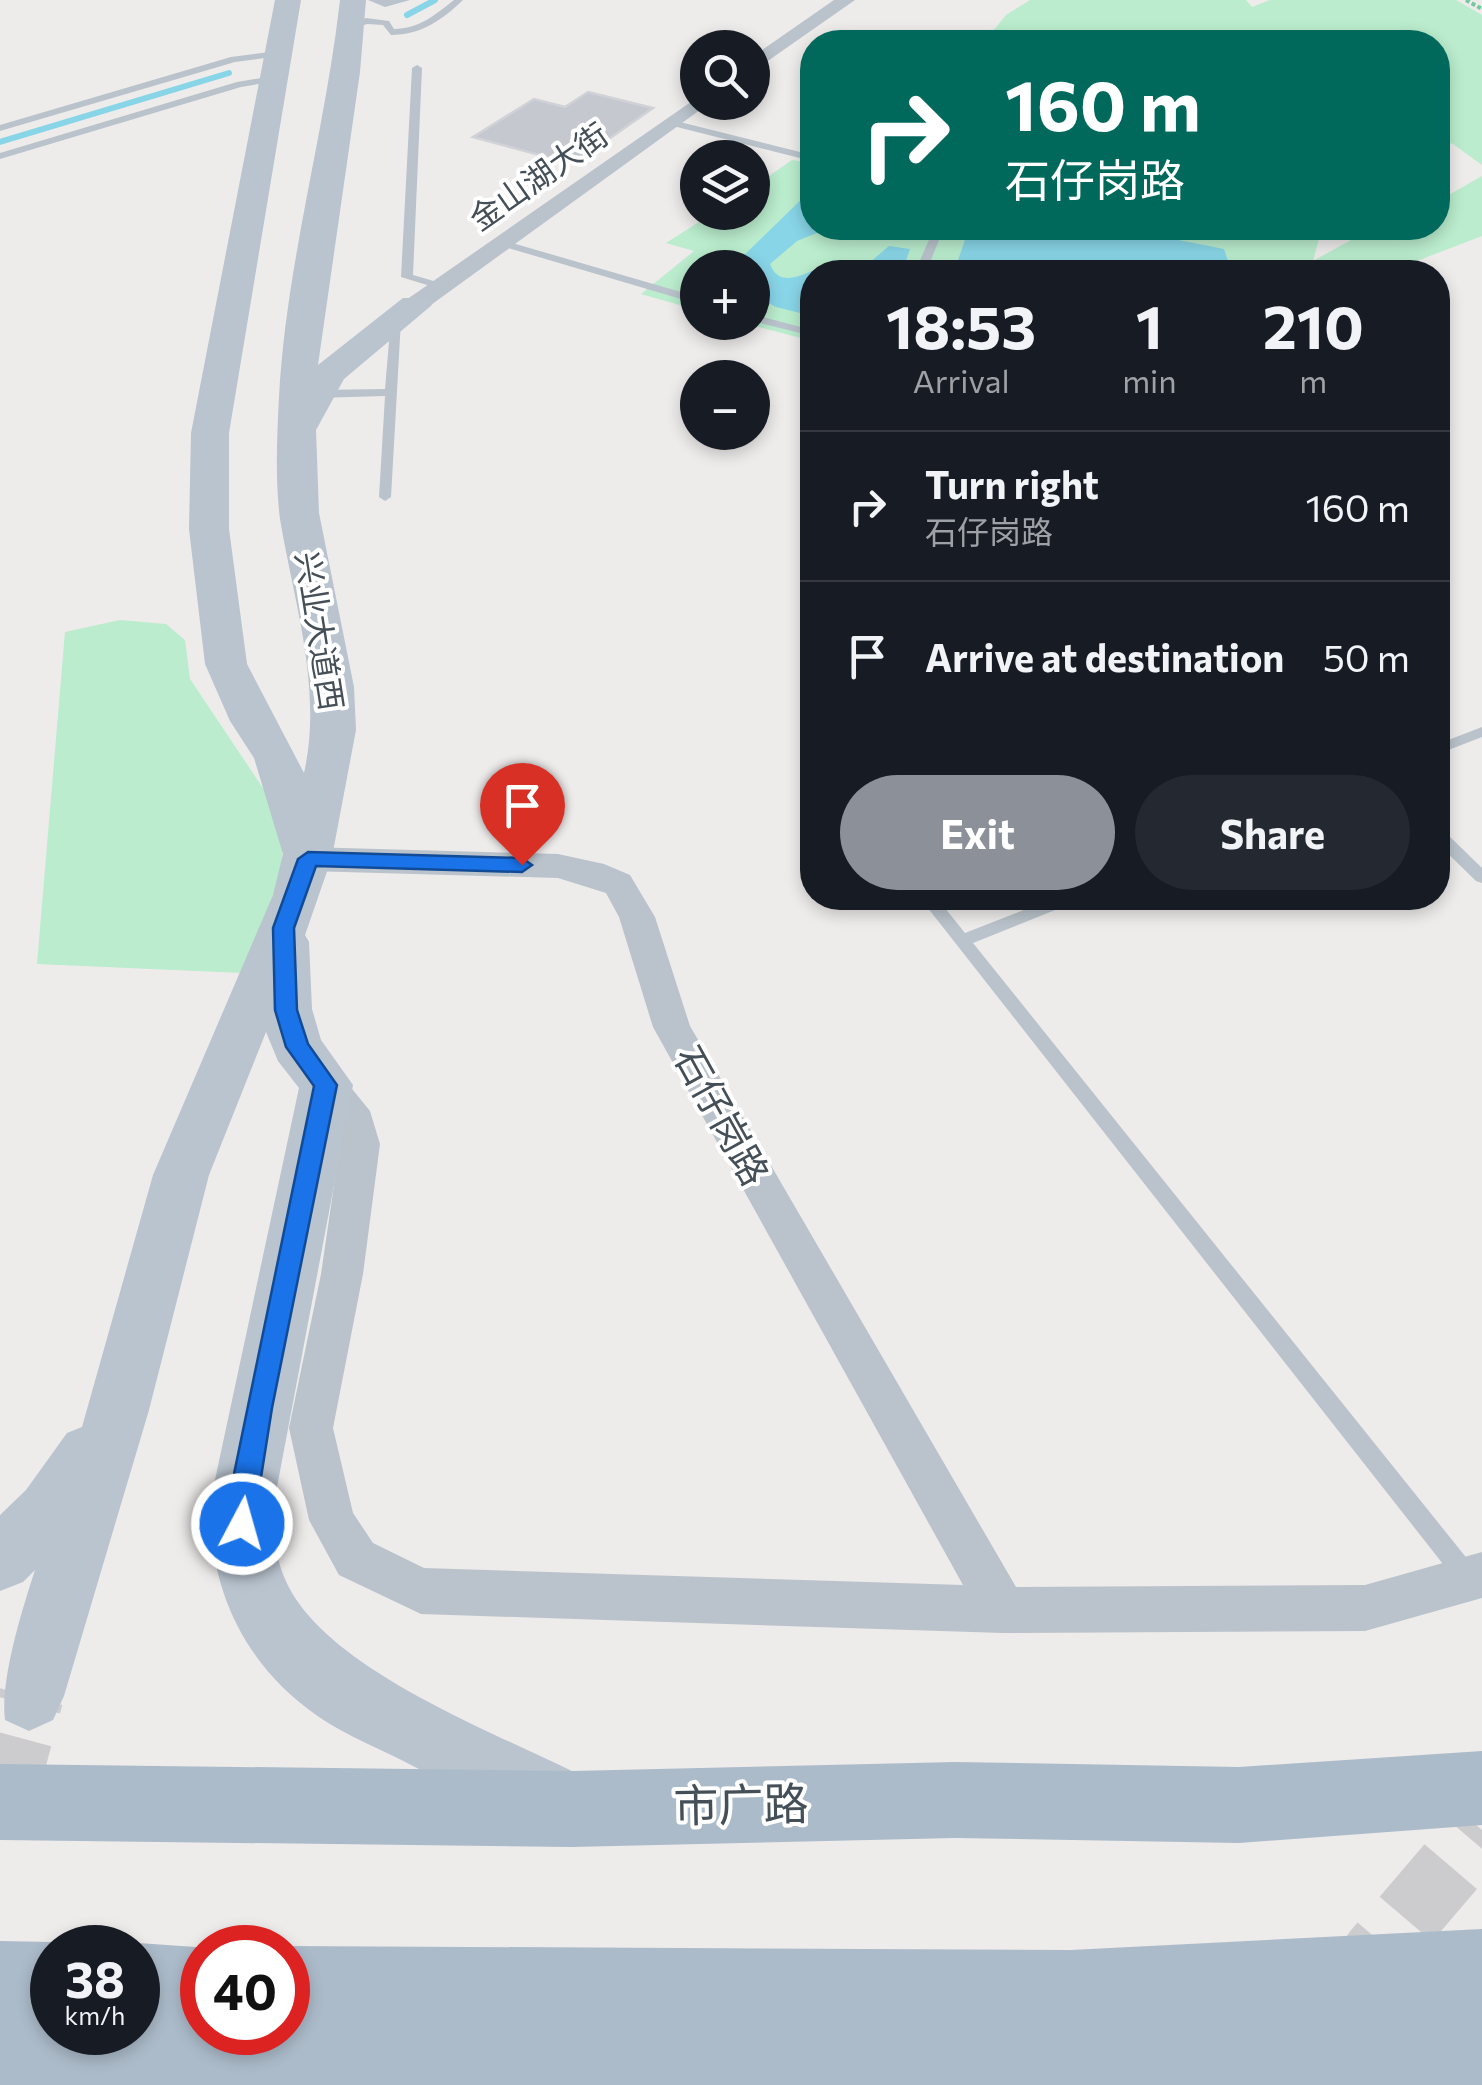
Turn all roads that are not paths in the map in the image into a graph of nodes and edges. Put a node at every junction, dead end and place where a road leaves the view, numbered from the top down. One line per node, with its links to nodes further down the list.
1 (288, 0): 9 (street, 兴业大道西)
2 (406, 0): 5 (lane)
3 (459, 0): 5 (lane)
4 (846, 0): 6 (street)
5 (358, 9): 18 (street, 兴业大道西)
6 (803, 30)
7 (800, 32): 8 (street)
8 (770, 53)
9 (275, 67): 13 (lane); 15 (lane); 29 (street, 兴业大道西)
10 (417, 68): 19 (lane)
11 (680, 117): 12 (street, 金山湖大街)
12 (672, 123): 14 (lane); 16 (street, 金山湖大街)
13 (0, 128)
14 (800, 155)
15 (0, 156)
16 (502, 243): 17 (lane); 19 (street, 金山湖大街)
17 (680, 295)
18 (334, 297): 19 (street); 24 (street, 兴业大道西)
19 (416, 303): 22 (lane); 23 (street)
20 (770, 322): 21 (lane)
21 (800, 330)
22 (390, 392): 23 (lane); 25 (lane)
23 (316, 394): 24 (street)
24 (296, 441): 29 (street, 兴业大道西)
25 (385, 497)
26 (1482, 732): 27 (lane)
27 (1450, 744)
28 (1450, 846): 30 (lane)
29 (308, 859): 33 (street); 39 (street, 石仔岗路)
30 (1482, 877)
31 (937, 910): 34 (lane)
32 (1039, 910): 34 (lane)
33 (284, 928): 35 (street); 36 (street)
34 (962, 941): 38 (lane)
35 (326, 1085): 39 (street); 43 (street)
36 (118, 1410): 37 (street); 40 (street)
37 (0, 1560)
38 (1476, 1578): 39 (street)
39 (1003, 1610)
40 (28, 1696)
41 (1482, 1788): 43 (main road, 市广路)
42 (0, 1802): 43 (main road, 市广路)
43 (572, 1809)
44 (1482, 1969): 47 (main road)
45 (0, 1981): 46 (main road)
46 (30, 1982)
47 (310, 1986)
48 (1482, 2044): 49 (main road)
49 (0, 2062)

